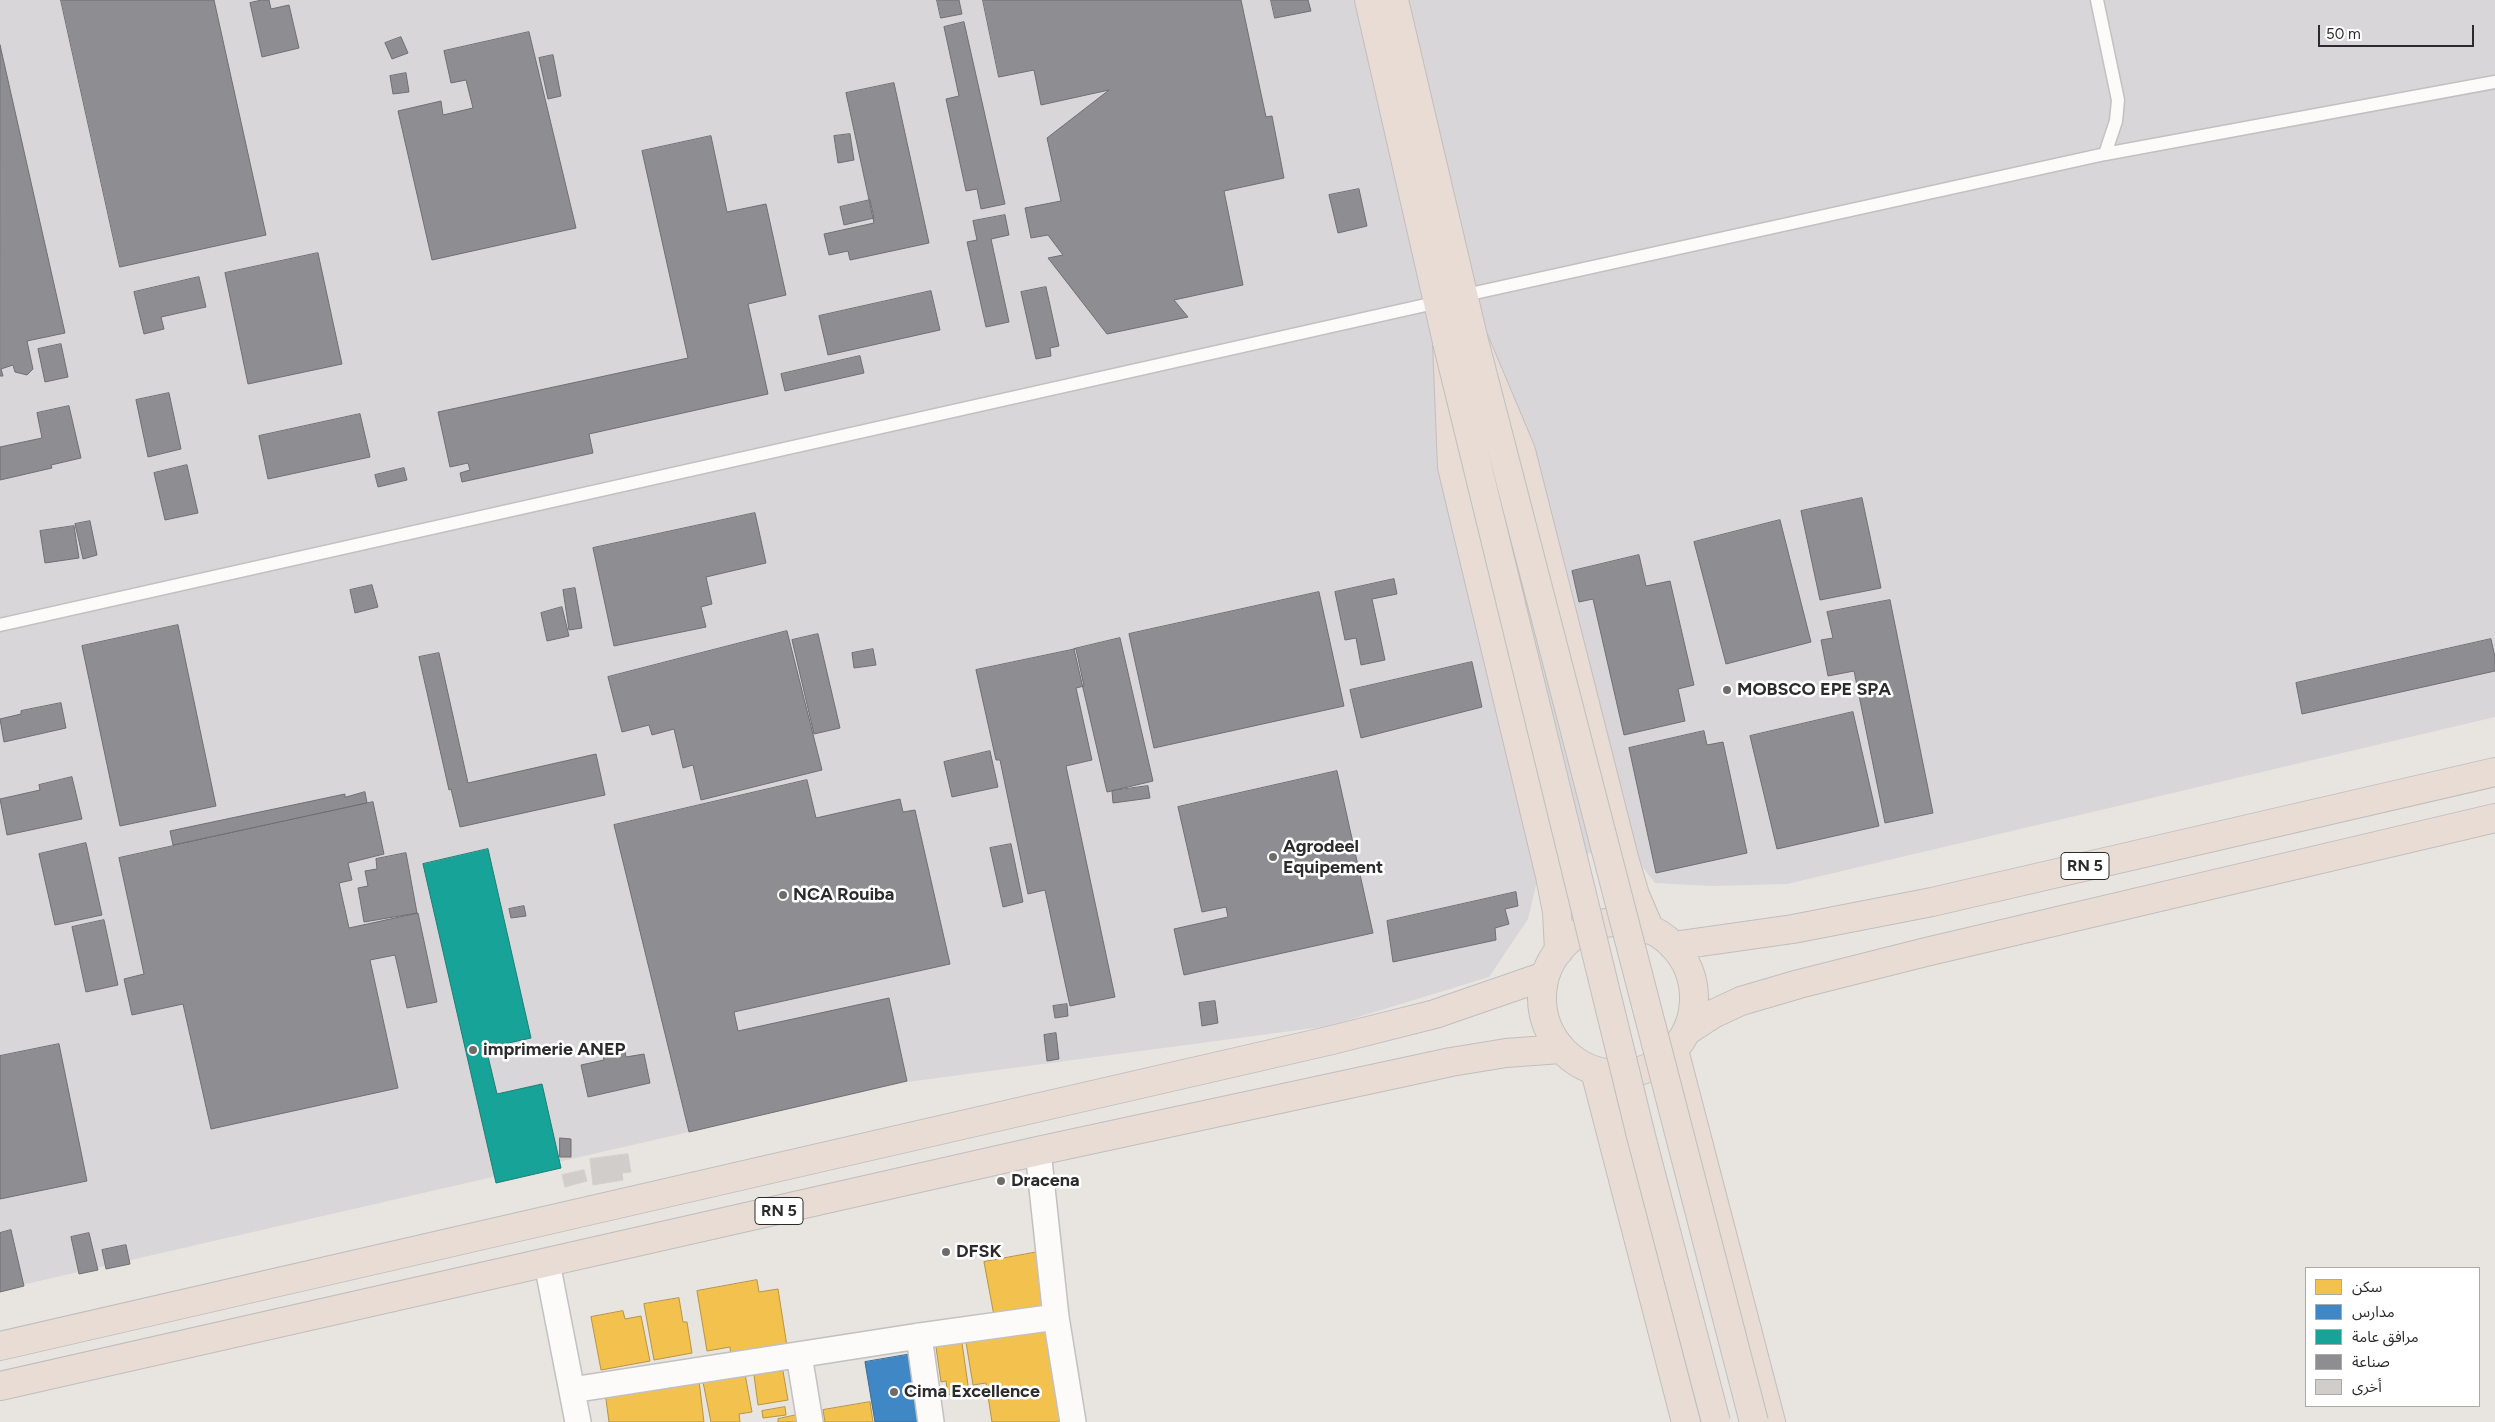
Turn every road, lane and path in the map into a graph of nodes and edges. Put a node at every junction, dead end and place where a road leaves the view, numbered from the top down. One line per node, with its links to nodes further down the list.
1 (1369, 0): 6 (highway)
2 (1394, 0): 6 (highway)
3 (2097, 0): 5 (lane)
4 (2495, 82): 5 (lane)
5 (2105, 154): 6 (lane)
6 (1451, 299): 7 (highway); 8 (lane)
7 (1460, 339): 11 (highway); 13 (highway); 31 (highway, bridge); 32 (highway, bridge)
8 (0, 625)
9 (2495, 772): 12 (highway, RN 5)
10 (2495, 818): 15 (highway)
11 (1650, 930): 12 (highway); 13 (highway)
12 (1672, 946): 15 (highway)
13 (1559, 951): 14 (highway)
14 (1545, 976): 16 (highway); 22 (highway, RN 5)
15 (1680, 1040): 17 (highway); 33 (highway)
16 (1561, 1049): 17 (highway); 18 (highway, RN 5)
17 (1595, 1071): 30 (highway)
18 (1038, 1151): 19 (highway, RN 5); 20 (street)
19 (546, 1263): 24 (highway, RN 5); 25 (street)
20 (1056, 1318): 21 (street); 29 (street)
21 (919, 1336): 23 (street); 28 (street)
22 (0, 1346)
23 (798, 1355): 25 (street); 27 (street)
24 (0, 1386)
25 (572, 1390): 26 (street)
26 (578, 1422)
27 (810, 1422)
28 (931, 1422)
29 (1073, 1422)
30 (1686, 1422)
31 (1716, 1422)
32 (1754, 1422)
33 (1771, 1422)

